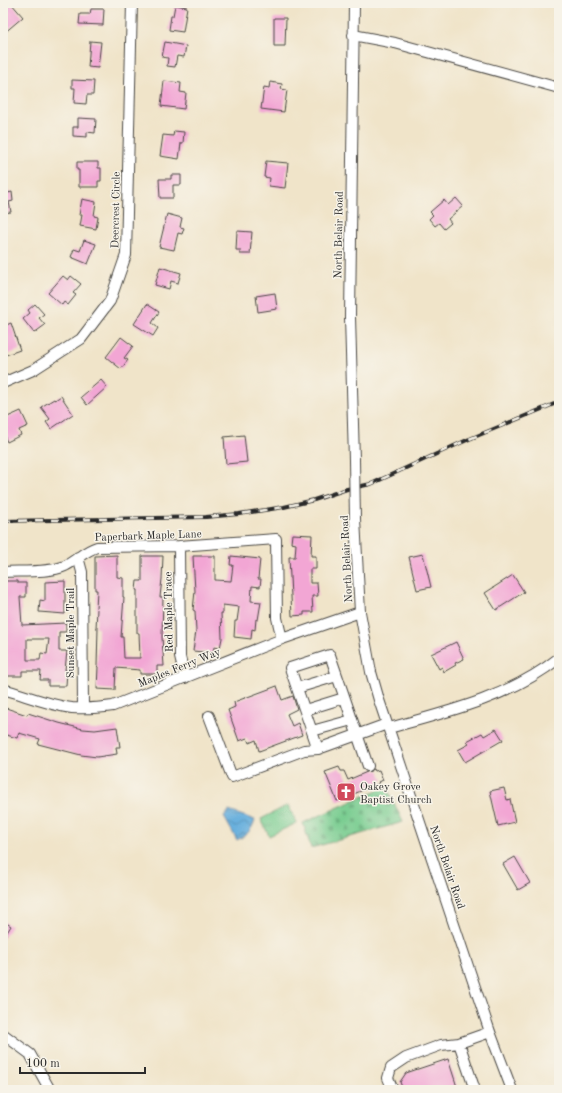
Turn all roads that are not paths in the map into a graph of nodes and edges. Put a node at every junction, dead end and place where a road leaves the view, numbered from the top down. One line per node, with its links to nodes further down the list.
1 (132, 3): 5 (street, Deercrest Circle)
2 (354, 3): 3 (street, North Belair Road)
3 (353, 35): 4 (street); 9 (street, North Belair Road, bridge)
4 (559, 88)
5 (3, 383)
6 (179, 546): 7 (street, Paperbark Maple Lane); 10 (street, Paperbark Maple Lane); 13 (street, Red Maple Trace)
7 (78, 557): 8 (street, Paperbark Maple Lane); 17 (street, Sunset Maple Trail)
8 (3, 572)
9 (360, 612): 10 (street, Maples Ferry Way); 21 (street, North Belair Road)
10 (282, 639): 13 (street, Maples Ferry Way)
11 (559, 658): 21 (street)
12 (337, 676): 14 (street); 14 (street); 16 (street)
13 (185, 678): 17 (street, Maples Ferry Way)
14 (297, 688): 18 (street)
15 (3, 689): 17 (street, Maples Ferry Way)
16 (344, 698): 18 (street); 20 (street)
17 (83, 708)
18 (305, 710): 22 (street)
19 (209, 716): 24 (street)
20 (352, 720): 22 (street); 23 (street)
21 (388, 726): 23 (street); 26 (street, North Belair Road)
22 (312, 731): 24 (street)
23 (357, 735): 24 (street); 25 (street)
24 (318, 749)
25 (368, 766)
26 (490, 1032): 28 (street); 32 (street, North Belair Road)
27 (3, 1034): 29 (street)
28 (459, 1043): 30 (street); 31 (street)
29 (50, 1090)
30 (393, 1090)
31 (475, 1090)
32 (512, 1090)

